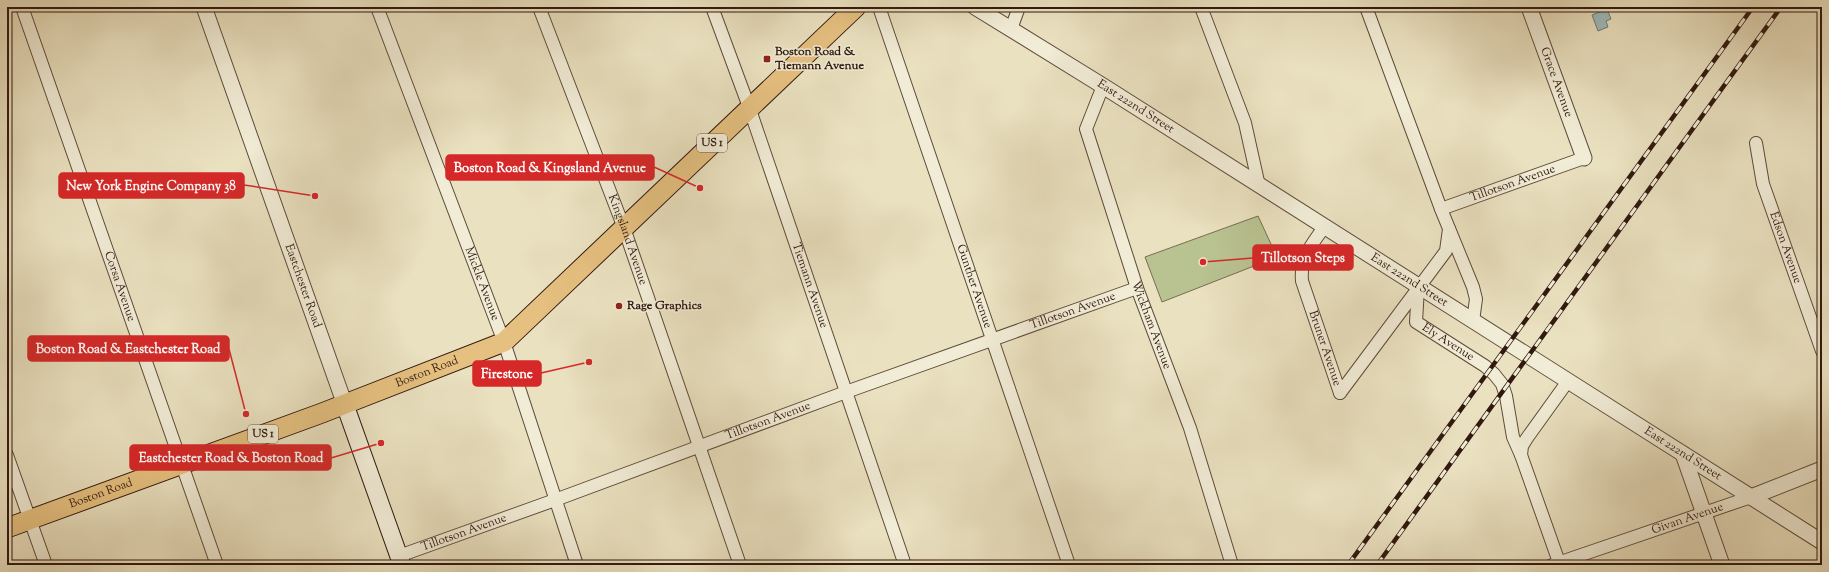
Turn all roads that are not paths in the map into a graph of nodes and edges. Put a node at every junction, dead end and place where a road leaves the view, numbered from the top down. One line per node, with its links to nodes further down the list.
1 (22, 7): 36 (street, Corsa Avenue)
2 (204, 7): 31 (street, Eastchester Road)
3 (377, 7): 27 (street, Mickle Avenue)
4 (539, 7): 22 (street, Kingsland Avenue)
5 (712, 7): 15 (street, Tiemann Avenue)
6 (856, 7): 15 (main road, Boston Road / US 1)
7 (879, 7): 26 (street, Gunther Avenue)
8 (975, 7): 13 (street, East 222nd Street)
9 (1019, 7): 13 (street)
10 (1201, 7): 18 (street)
11 (1366, 7): 19 (street)
12 (1529, 7): 17 (street, Grace Avenue)
13 (1011, 29): 14 (street, East 222nd Street)
14 (1103, 86): 18 (street, East 222nd Street); 24 (street, Wickham Avenue)
15 (749, 107): 22 (main road, Boston Road / US 1); 30 (street, Tiemann Avenue)
16 (1756, 143): 28 (street, Edson Avenue)
17 (1584, 158): 19 (street, Tillotson Avenue)
18 (1259, 186): 20 (street, East 222nd Street)
19 (1441, 209): 21 (street)
20 (1324, 227): 23 (street, East 222nd Street); 23 (street, Bruner Avenue)
21 (1450, 227): 23 (street); 25 (street)
22 (624, 228): 27 (main road, Boston Road / US 1); 32 (street, Kingsland Avenue)
23 (1418, 287): 25 (street, East 222nd Street); 35 (street, Ely Avenue)
24 (1137, 288): 26 (street, Tillotson Avenue); 52 (street, Wickham Avenue)
25 (1473, 321): 29 (street, East 222nd Street)
26 (993, 340): 30 (street, Tillotson Avenue); 51 (street, Gunther Avenue)
27 (504, 342): 31 (main road, Boston Road / US 1); 39 (street, Mickle Avenue)
28 (1822, 351)
29 (1568, 381): 33 (street, East 222nd Street); 35 (street)
30 (846, 392): 32 (street, Tillotson Avenue); 50 (street, Tiemann Avenue)
31 (344, 405): 36 (main road, Boston Road / US 1); 44 (main road, Eastchester Road)
32 (700, 447): 39 (street, Tillotson Avenue); 49 (street, Kingsland Avenue)
33 (1683, 454): 38 (street, East 222nd Street); 40 (street)
34 (7, 455): 41 (street)
35 (1521, 455): 45 (street, Ely Avenue)
36 (182, 464): 41 (main road, Boston Road / US 1); 47 (street, Corsa Avenue)
37 (1822, 469): 38 (street, Givan Avenue)
38 (1751, 497): 40 (street, Givan Avenue); 43 (street, East 222nd Street)
39 (555, 500): 44 (street, Tillotson Avenue); 48 (street, Mickle Avenue)
40 (1705, 514): 45 (street, Givan Avenue); 53 (street)
41 (30, 520): 42 (main road, Boston Road / US 1); 46 (street)
42 (7, 528)
43 (1822, 542)
44 (400, 560)
45 (1557, 564)
46 (46, 565)
47 (217, 565)
48 (578, 565)
49 (740, 565)
50 (904, 565)
51 (1069, 565)
52 (1232, 565)
53 (1722, 565)

